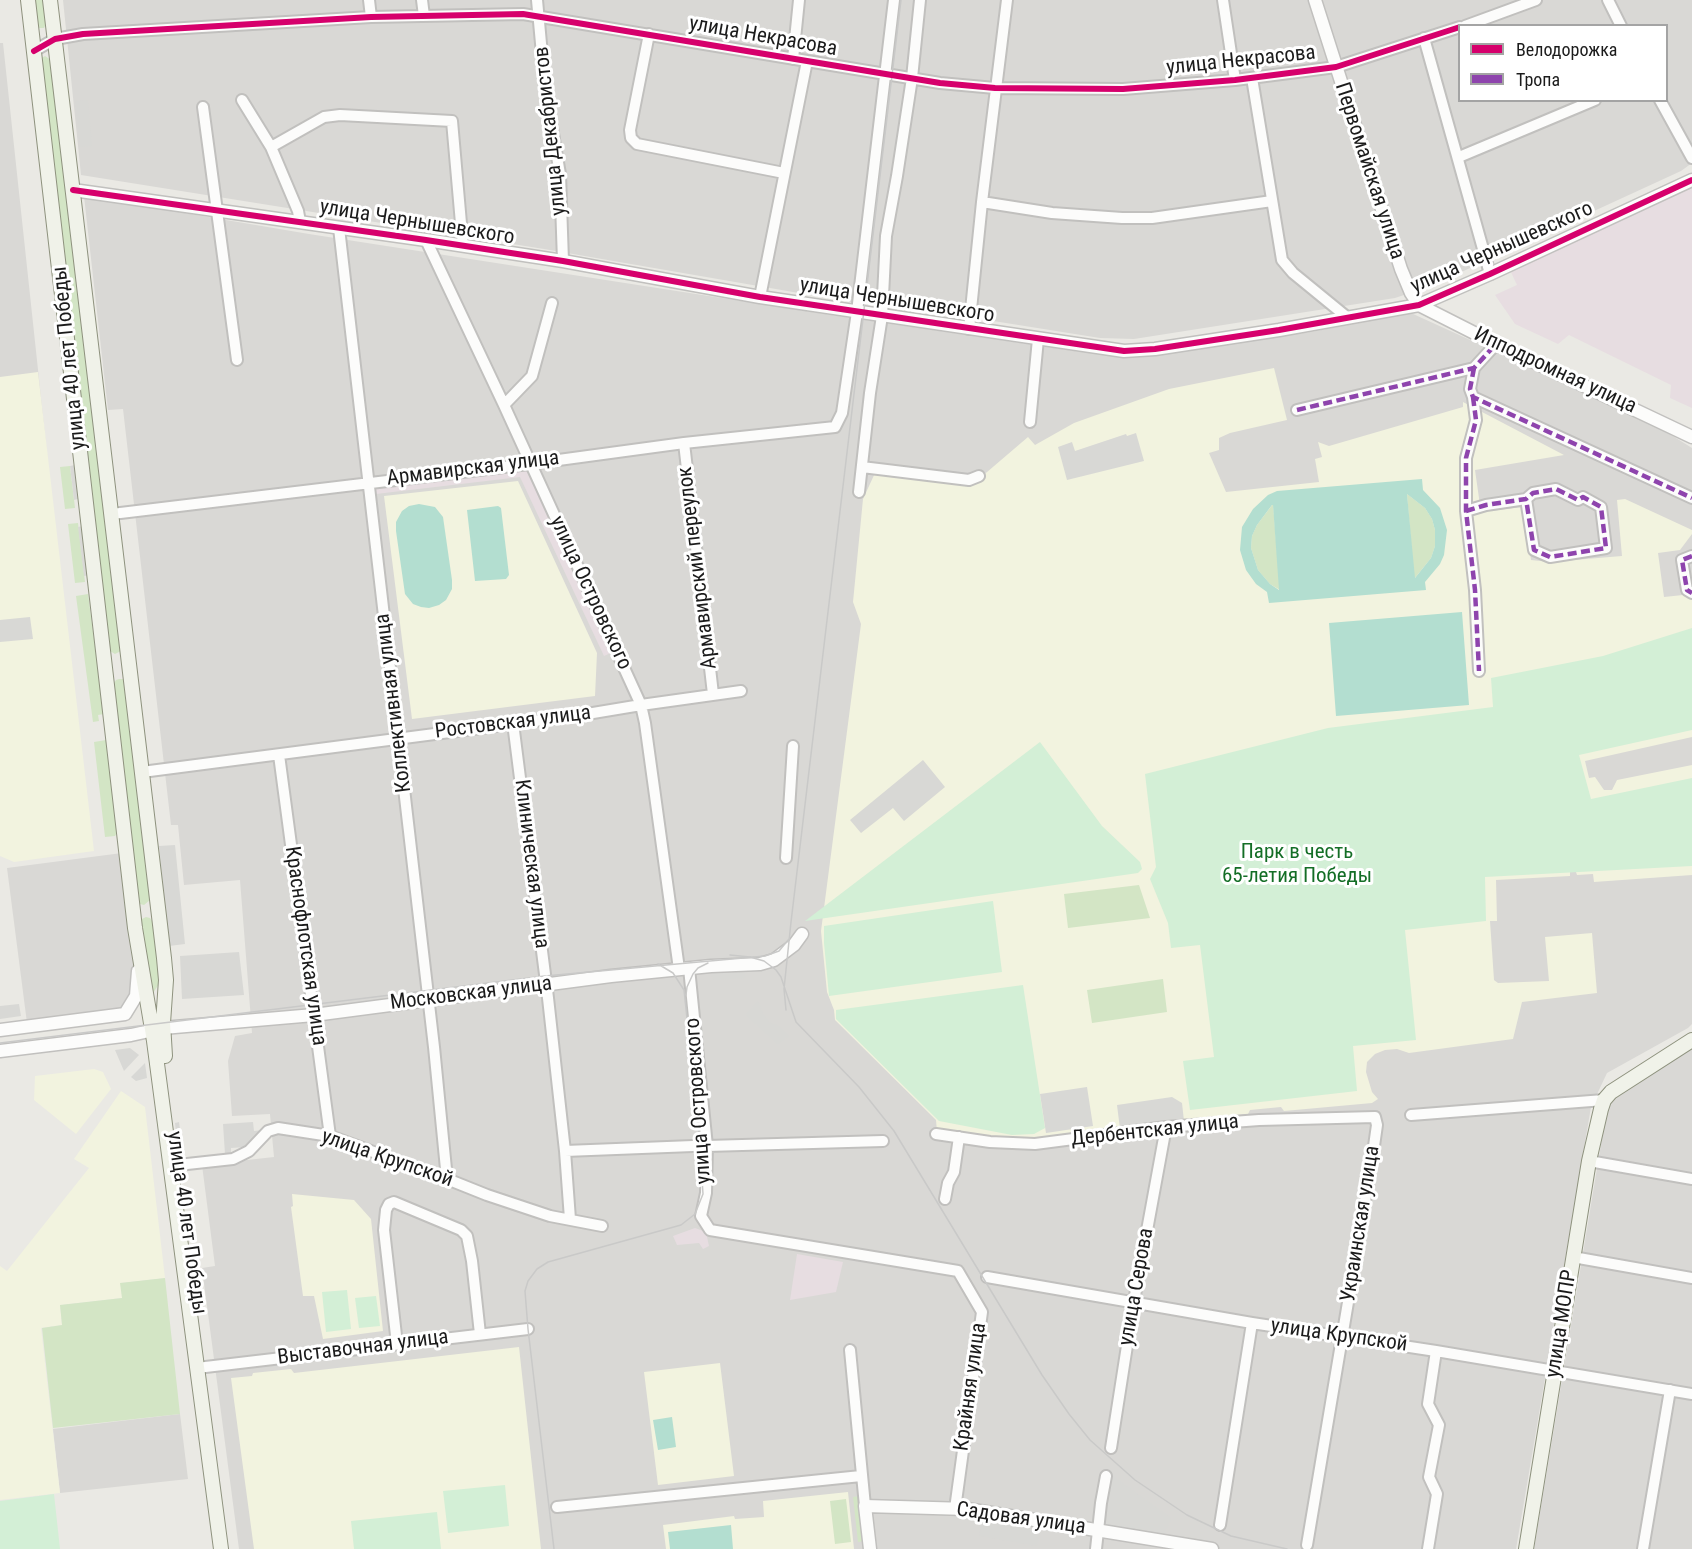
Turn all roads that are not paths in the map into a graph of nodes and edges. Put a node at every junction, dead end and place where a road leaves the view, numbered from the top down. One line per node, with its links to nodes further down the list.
1 (28, 0): 17 (main road, улица 40 лет Победы)
2 (50, 0): 18 (main road, улица 40 лет Победы)
3 (369, 0): 15 (street)
4 (422, 0): 14 (street)
5 (537, 0): 16 (street, улица Декабристов)
6 (799, 0): 26 (street)
7 (894, 0): 31 (street)
8 (920, 0): 32 (street)
9 (1007, 0): 35 (street)
10 (1223, 0): 34 (street)
11 (1315, 0): 30 (street, Первомайская улица)
12 (1536, 0): 19 (street)
13 (1608, 0): 20 (street)
14 (424, 16): 15 (street, улица Некрасова); 16 (street, улица Некрасова)
15 (370, 17): 24 (street, улица Некрасова)
16 (539, 17): 22 (street, улица Некрасова); 53 (street, улица Декабристов)
17 (31, 24): 18 (main road); 25 (main road, улица 40 лет Победы)
18 (53, 24): 24 (main road, улица 40 лет Победы)
19 (1470, 24)
20 (1620, 24)
21 (1458, 28): 23 (street, улица Некрасова)
22 (649, 34): 26 (street, улица Некрасова); 43 (street)
23 (1424, 38): 30 (street, улица Некрасова); 41 (street)
24 (55, 39): 25 (street); 28 (main road, улица 40 лет Победы)
25 (34, 51): 29 (main road, улица 40 лет Победы)
26 (793, 59): 27 (street, улица Некрасова)
27 (807, 62): 31 (street, улица Некрасова); 43 (street)
28 (58, 66): 29 (main road); 45 (main road, улица 40 лет Победы)
29 (35, 67): 84 (main road, улица 40 лет Победы)
30 (1336, 67): 33 (street, улица Некрасова); 57 (street, Первомайская улица)
31 (886, 74): 32 (street, улица Некрасова); 58 (street)
32 (912, 78): 35 (street, улица Некрасова); 59 (street)
33 (1252, 78): 34 (street, улица Некрасова); 46 (street)
34 (1235, 80): 35 (street, улица Некрасова)
35 (995, 88): 47 (street)
36 (242, 100): 40 (street)
37 (1590, 102): 41 (street)
38 (1661, 102): 42 (street)
39 (203, 107): 48 (street)
40 (271, 147): 49 (street); 52 (street)
41 (1459, 157): 54 (street)
42 (1692, 158)
43 (784, 174): 55 (street)
44 (1692, 180): 54 (street, улица Чернышевского)
45 (73, 190): 48 (street, улица Чернышевского); 80 (main road, улица 40 лет Победы)
46 (1272, 201): 47 (street); 60 (street)
47 (982, 202): 61 (street)
48 (217, 210): 49 (street, улица Чернышевского); 64 (street)
49 (300, 222): 50 (street, улица Чернышевского)
50 (339, 228): 51 (street, улица Чернышевского); 75 (street, Коллективная улица)
51 (426, 240): 52 (street, улица Чернышевского); 67 (street, улица Островского)
52 (463, 246): 53 (street, улица Чернышевского)
53 (563, 261): 55 (street, улица Чернышевского)
54 (1490, 274): 57 (street, улица Чернышевского)
55 (760, 297): 58 (street, улица Чернышевского)
56 (552, 303): 67 (street)
57 (1419, 305): 60 (street, улица Чернышевского); 63 (street, Ипподромная улица)
58 (857, 312): 59 (street, улица Чернышевского); 71 (street, Армавирская улица)
59 (882, 316): 61 (street, улица Чернышевского); 73 (street)
60 (1348, 318): 62 (street, улица Чернышевского)
61 (969, 329): 62 (street, улица Чернышевского)
62 (1038, 339): 69 (street)
63 (1496, 344): 65 (street); 70 (street, Ипподромная улица)
64 (237, 360)
65 (1474, 368): 66 (street); 68 (street)
66 (1473, 397): 77 (street); 79 (street)
67 (504, 405): 72 (street, улица Островского)
68 (1297, 410)
69 (1030, 422)
70 (1692, 437)
71 (684, 443): 72 (street, Армавирская улица); 89 (street, Армавирский переулок)
72 (530, 464): 75 (street, Армавирская улица); 90 (street, улица Островского)
73 (862, 467): 74 (street); 76 (street)
74 (979, 476)
75 (368, 482): 80 (street, Армавирская улица); 92 (street, Коллективная улица)
76 (860, 492)
77 (1692, 498)
78 (1526, 499): 78 (street); 79 (street)
79 (1466, 511): 85 (street)
80 (112, 514): 83 (main road, улица 40 лет Победы)
81 (1692, 556): 82 (street)
82 (1692, 593)
83 (127, 647): 84 (main road); 86 (main road, улица 40 лет Победы)
84 (104, 650): 87 (main road, улица 40 лет Победы)
85 (1479, 671)
86 (131, 684): 87 (main road); 95 (main road, улица 40 лет Победы)
87 (108, 687): 98 (main road, улица 40 лет Победы)
88 (741, 691): 89 (street, Ростовская улица)
89 (713, 694): 90 (street, Ростовская улица)
90 (641, 705): 91 (street, Ростовская улица); 101 (street, улица Островского)
91 (513, 723): 92 (street, Ростовская улица); 102 (street, Клиническая улица)
92 (398, 738): 94 (street, Ростовская улица); 103 (street, Коллективная улица)
93 (793, 746): 96 (street)
94 (279, 755): 95 (street, Ростовская улица); 104 (street, Краснофлотская улица)
95 (142, 772): 97 (main road, улица 40 лет Победы)
96 (786, 858)
97 (156, 896): 98 (main road); 106 (main road, улица 40 лет Победы)
98 (132, 899): 100 (main road, улица 40 лет Победы)
99 (802, 934): 101 (street, Московская улица)
100 (138, 953): 105 (street); 106 (main road, улица 40 лет Победы)
101 (684, 969): 102 (street, Московская улица); 120 (street, улица Островского)
102 (546, 985): 103 (street, Московская улица); 121 (street, Клиническая улица)
103 (429, 1000): 104 (street, Московская улица); 124 (street, Коллективная улица)
104 (314, 1015): 106 (street, Московская улица); 116 (street, Краснофлотская улица)
105 (0, 1029)
106 (158, 1029): 107 (street, Московская улица); 110 (main road, улица 40 лет Победы); 123 (main road, улица 40 лет Победы)
107 (130, 1035): 109 (street, Московская улица); 110 (street)
108 (1692, 1040): 111 (main road)
109 (0, 1051)
110 (158, 1068): 141 (main road, улица 40 лет Победы)
111 (1604, 1100): 112 (street); 122 (main road, улица МОПР)
112 (1411, 1115)
113 (1375, 1117): 114 (street, Дербентская улица); 137 (street, Украинская улица)
114 (1166, 1127): 117 (street, Дербентская улица); 133 (street, улица Серова)
115 (936, 1134): 117 (street, Дербентская улица)
116 (330, 1136): 123 (street, улица Крупской); 124 (street, улица Крупской)
117 (959, 1137): 126 (street)
118 (883, 1141): 120 (street)
119 (693, 1146): 121 (street)
120 (707, 1146): 130 (street, улица Островского)
121 (565, 1151): 127 (street, Клиническая улица)
122 (1589, 1161): 125 (street); 129 (main road, улица МОПР)
123 (178, 1165): 141 (main road, улица 40 лет Победы)
124 (447, 1179): 127 (street, улица Крупской)
125 (1692, 1179)
126 (945, 1199)
127 (570, 1219): 128 (street, улица Крупской)
128 (602, 1226)
129 (1573, 1257): 132 (street); 142 (main road, улица МОПР)
130 (958, 1270): 150 (street, Крайняя улица)
131 (987, 1277): 133 (street, улица Крупской)
132 (1692, 1278)
133 (1134, 1301): 134 (street, улица Крупской); 145 (street, улица Серова)
134 (1252, 1323): 137 (street, улица Крупской); 151 (street)
135 (528, 1329): 136 (street, Выставочная улица)
136 (480, 1334): 138 (street, Выставочная улица); 138 (street)
137 (1342, 1336): 140 (street, улица Крупской); 153 (street, Украинская улица)
138 (397, 1344): 141 (street, Выставочная улица)
139 (850, 1350): 146 (street)
140 (1436, 1351): 142 (street, улица Крупской); 159 (street)
141 (201, 1367): 154 (main road, улица 40 лет Победы); 155 (main road, улица 40 лет Победы)
142 (1554, 1370): 143 (street, улица Крупской); 160 (main road, улица МОПР)
143 (1670, 1390): 144 (street, улица Крупской); 161 (street)
144 (1692, 1394)
145 (1111, 1448)
146 (861, 1476): 148 (street); 149 (street)
147 (1106, 1476): 152 (street)
148 (865, 1506): 150 (street, Садовая улица); 156 (street)
149 (557, 1507)
150 (955, 1509): 152 (street, Садовая улица)
151 (1220, 1525)
152 (1098, 1530): 157 (street); 158 (street, Садовая улица)
153 (1307, 1545)
154 (221, 1549)
155 (228, 1549)
156 (870, 1549)
157 (1096, 1549)
158 (1212, 1549)
159 (1428, 1549)
160 (1526, 1549)
161 (1643, 1549)

